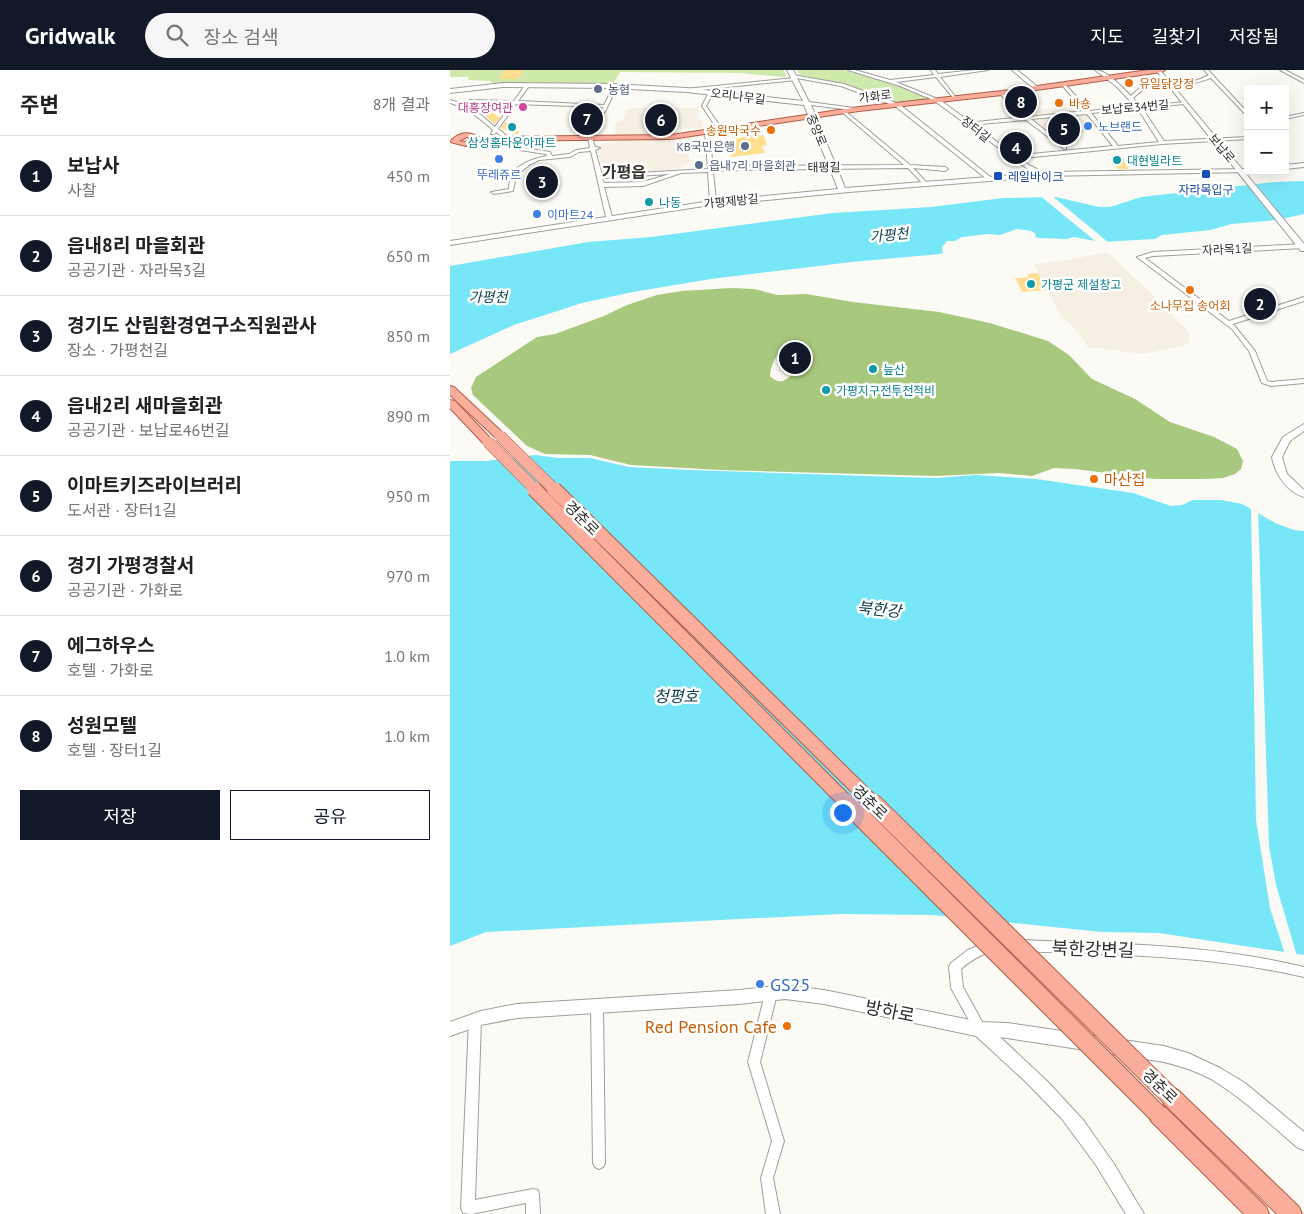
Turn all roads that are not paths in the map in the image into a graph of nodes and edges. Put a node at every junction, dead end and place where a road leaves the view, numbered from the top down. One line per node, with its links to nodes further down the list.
1 (851, 70): 13 (street)
2 (933, 70): 10 (street)
3 (986, 70): 10 (street)
4 (1014, 70): 20 (street)
5 (1097, 70): 12 (street)
6 (1160, 70): 12 (main road, 가화로); 14 (street, 보납로)
7 (1206, 70): 11 (street)
8 (1282, 70): 15 (street)
9 (792, 75): 19 (street); 32 (street, 중앙로); 33 (street)
10 (936, 76): 13 (street); 26 (street)
11 (1212, 76): 14 (street); 39 (street)
12 (1111, 79): 16 (main road, 가화로); 25 (street)
13 (891, 81): 28 (street)
14 (1167, 82): 25 (street); 29 (street, 보납로)
15 (1304, 82)
16 (1064, 84): 20 (main road, 가화로); 37 (street)
17 (528, 85): 18 (street, 오리나무길); 22 (street, 오리나무길); 30 (street)
18 (616, 86): 21 (street, 오리나무길); 34 (street)
19 (717, 87): 21 (street); 23 (street)
20 (1036, 88): 24 (main road, 가화로)
21 (686, 90): 23 (street, 오리나무길)
22 (450, 91)
23 (711, 92): 32 (street, 오리나무길); 46 (street)
24 (1002, 93): 26 (main road, 가화로); 43 (street)
25 (1132, 97): 35 (street)
26 (955, 99): 28 (main road, 가화로)
27 (450, 101): 31 (street)
28 (938, 101): 33 (main road, 가화로); 44 (street, 장터길)
29 (1184, 102): 35 (street, 보납로34번길); 53 (street, 보납로)
30 (515, 103): 31 (street); 34 (street); 48 (street)
31 (460, 104): 48 (street)
32 (806, 104): 36 (street, 오리나무길); 41 (street, 중앙로)
33 (897, 105): 36 (main road, 가화로); 75 (street)
34 (606, 106): 50 (street)
35 (1139, 106): 37 (street, 보납로34번길); 54 (street)
36 (860, 109): 38 (main road, 가화로)
37 (1088, 111): 43 (street, 보납로34번길); 57 (street)
38 (845, 112): 41 (main road, 가화로); 63 (street)
39 (1244, 112)
40 (1304, 114): 42 (street)
41 (811, 116): 46 (main road, 가화로); 64 (street, 중앙로)
42 (1289, 117)
43 (1028, 118): 44 (street, 보납로34번길); 59 (street)
44 (968, 124): 61 (street, 장터길)
45 (450, 128): 49 (main road)
46 (720, 129): 47 (main road, 가화로)
47 (707, 131): 50 (main road, 가화로); 66 (street)
48 (495, 135): 52 (main road, 가화로); 56 (main road, 가화로)
49 (464, 136): 55 (main road); 56 (main road)
50 (590, 138): 52 (main road, 가화로); 58 (street)
51 (1244, 138): 53 (street)
52 (520, 139): 60 (street)
53 (1215, 139): 54 (street); 69 (street, 보납로)
54 (1162, 142): 57 (street)
55 (452, 143): 56 (main road)
56 (475, 144)
57 (1116, 146): 61 (street)
58 (596, 148): 60 (street); 73 (street)
59 (1064, 148)
60 (550, 157): 79 (street)
61 (1013, 157): 71 (street)
62 (1304, 165): 65 (street)
63 (909, 166): 64 (street, 태평길); 67 (street, 태평길); 76 (street)
64 (832, 167): 66 (street, 태평길); 78 (street, 중앙로)
65 (1289, 167)
66 (709, 169): 68 (street, 태평길); 80 (street)
67 (945, 169)
68 (686, 170): 73 (street, 태평길); 77 (street)
69 (1244, 172)
70 (1244, 173): 71 (street)
71 (1040, 174)
72 (1247, 175): 83 (street, 보납로)
73 (600, 177): 77 (street)
74 (1015, 177): 75 (street, 가평제방길)
75 (990, 179): 76 (street, 가평제방길)
76 (925, 184): 78 (street, 가평제방길)
77 (601, 185): 81 (street)
78 (842, 190): 80 (street, 가평제방길)
79 (494, 192)
80 (713, 203): 81 (street, 가평제방길)
81 (609, 217): 82 (street, 가평제방길)
82 (450, 243)
83 (1302, 246): 85 (street, 자라목1길)
84 (1304, 299): 85 (street)
85 (1229, 323): 86 (street)
86 (1304, 381)
87 (450, 389): 88 (main road, 경춘로)
88 (456, 404): 90 (main road, 경춘로)
89 (1304, 427): 91 (street)
90 (494, 439): 103 (main road, 경춘로, bridge); 104 (main road, 경춘로, bridge)
91 (1304, 494)
92 (1304, 972): 97 (street, 북한강변길)
93 (771, 994): 94 (street, 방하로); 97 (street, 방하로); 101 (street)
94 (597, 1006): 95 (street, 방하로); 99 (street)
95 (475, 1020): 96 (street, 방하로); 100 (street)
96 (450, 1029)
97 (980, 1029): 98 (street, 방하로); 102 (street)
98 (1304, 1142)
99 (599, 1163)
100 (533, 1214)
101 (773, 1214)
102 (1136, 1214)
103 (1259, 1214)
104 (1292, 1214)

